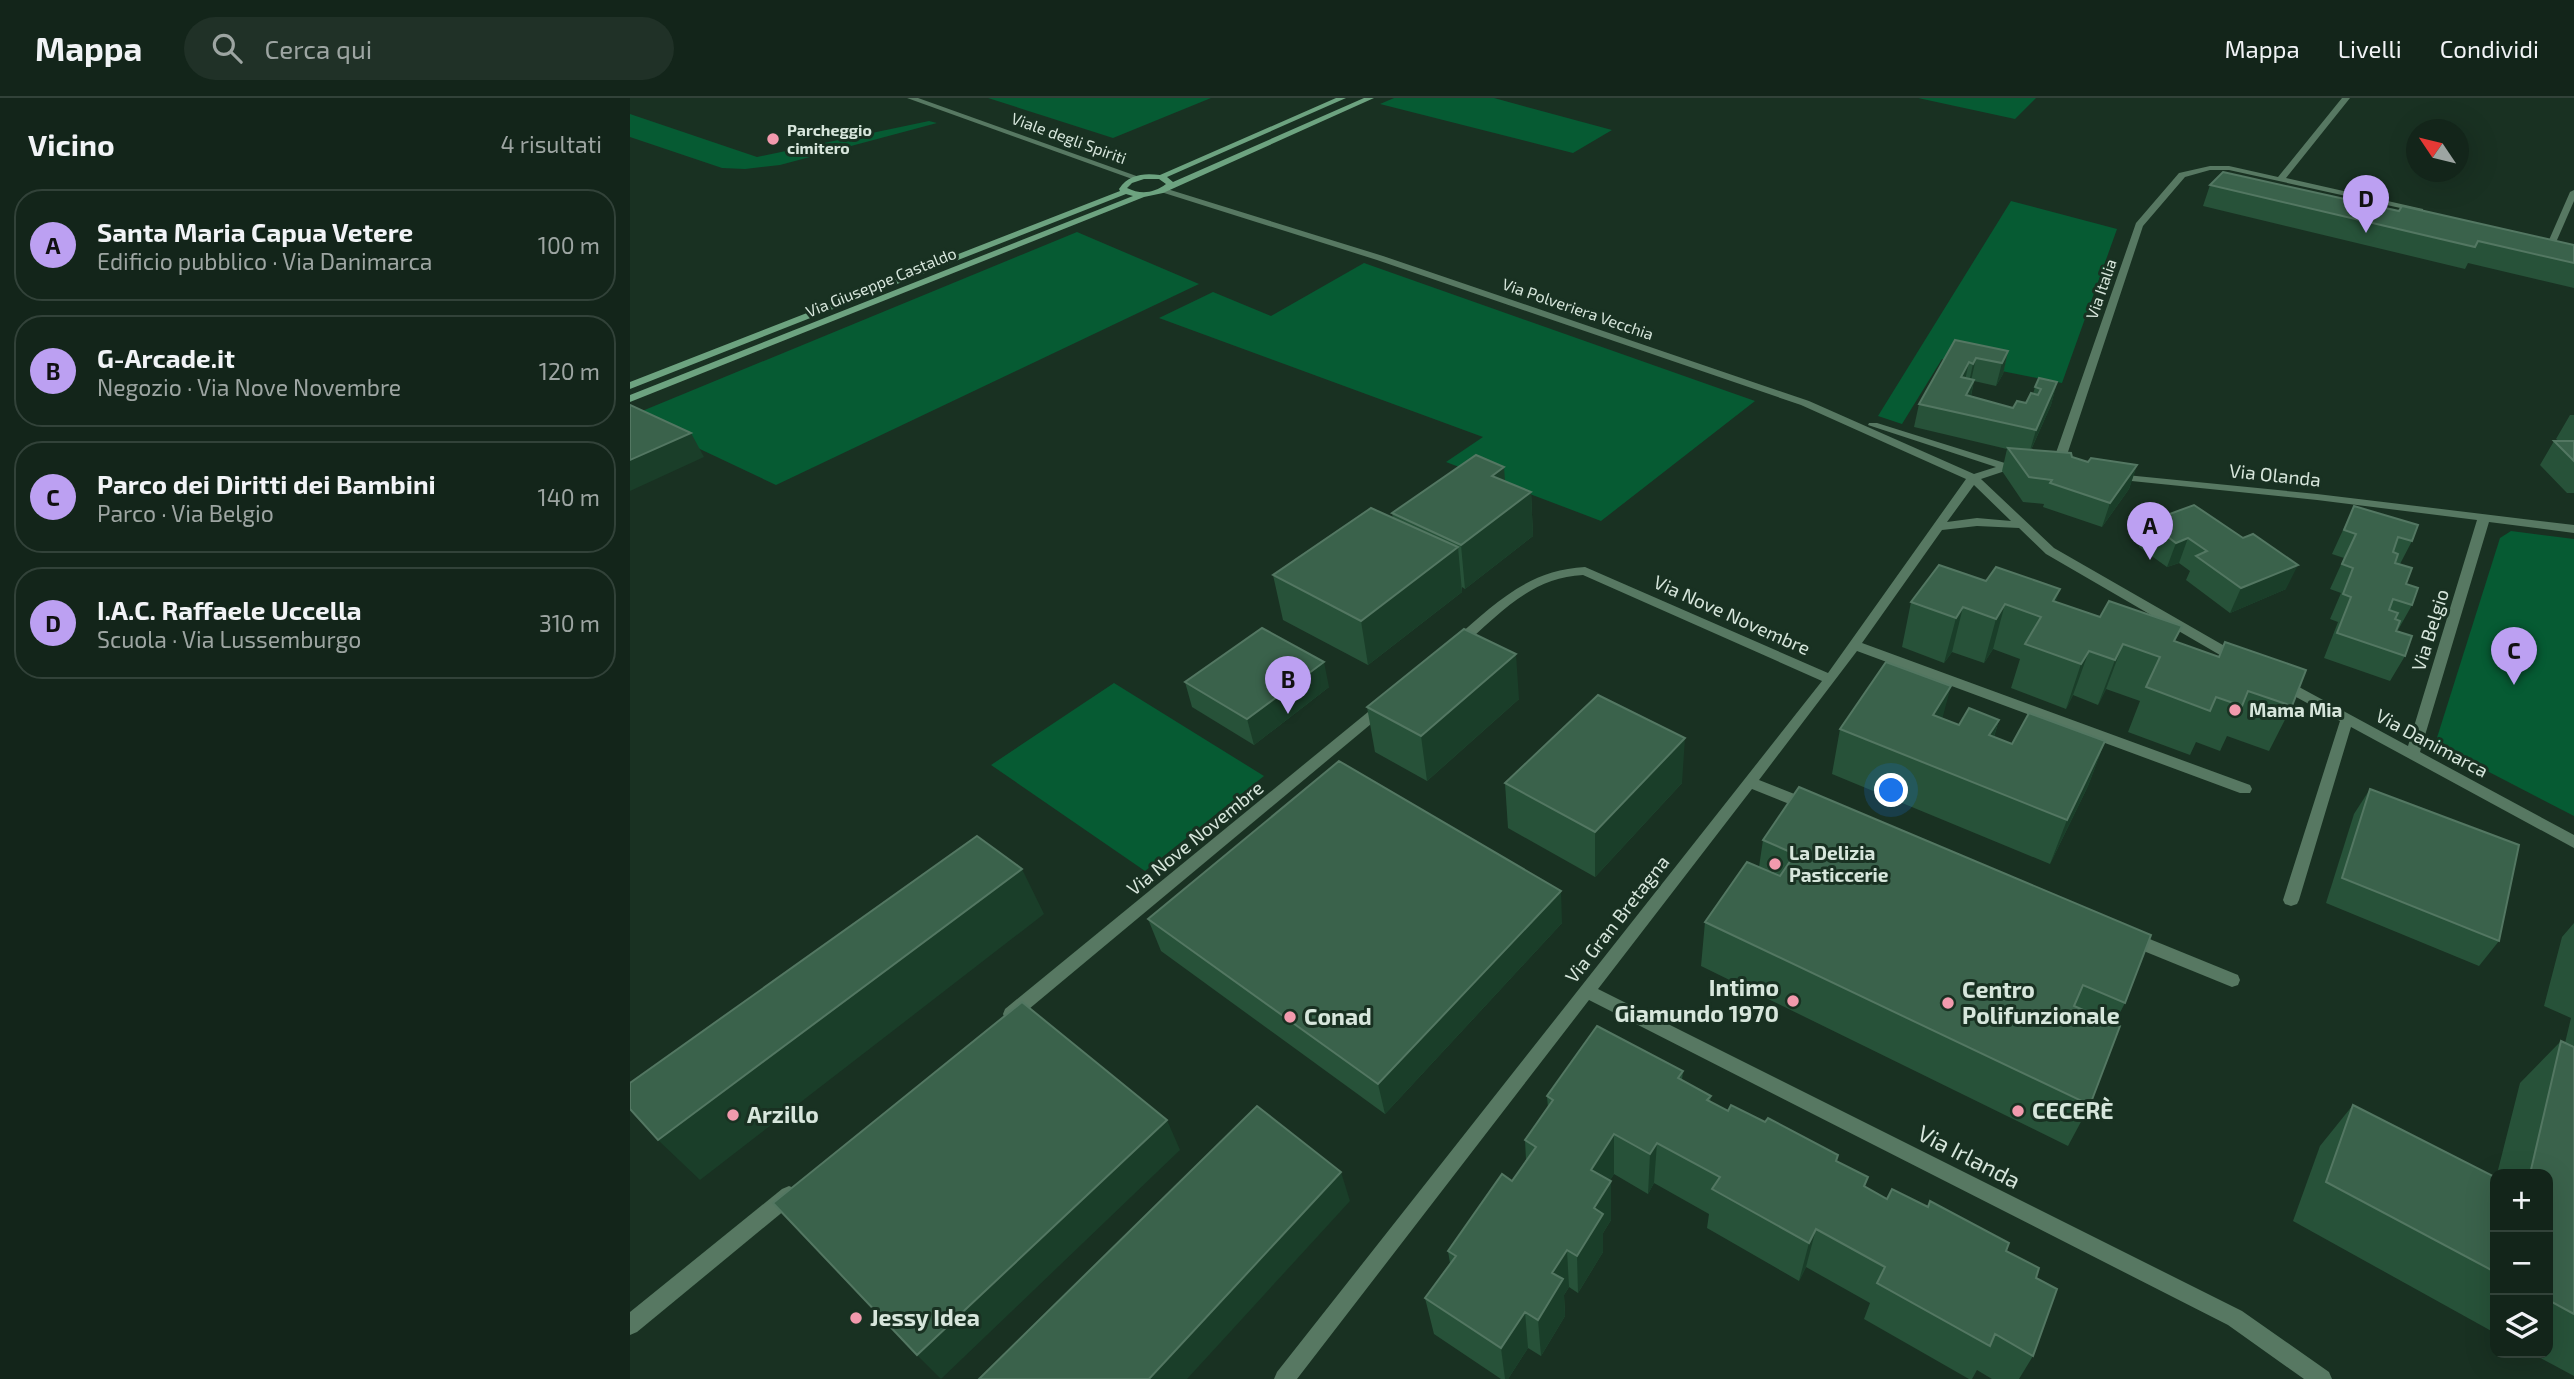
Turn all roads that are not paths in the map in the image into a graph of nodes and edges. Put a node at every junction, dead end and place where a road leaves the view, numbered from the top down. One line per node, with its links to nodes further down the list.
1 (911, 98): 6 (street, Viale degli Spiriti)
2 (1342, 98): 5 (street)
3 (1370, 98): 8 (street)
4 (2346, 98): 7 (street)
5 (1161, 177): 6 (street); 8 (street)
6 (1138, 178): 9 (street)
7 (2280, 180): 12 (street, Via Italia); 20 (street, Via Italia)
8 (1167, 189): 11 (street); 18 (street, Via Polveriera Vecchia)
9 (1125, 192): 11 (street); 16 (street, Via Giuseppe Castaldo)
10 (2574, 192): 14 (street)
11 (1143, 195): 17 (street, Via Giuseppe Castaldo)
12 (2430, 213)
13 (2539, 237): 14 (street)
14 (2553, 240): 15 (street)
15 (2564, 243)
16 (630, 386)
17 (630, 399)
18 (1805, 403): 19 (street); 23 (street, Via Polveriera Vecchia)
19 (2007, 467): 20 (street); 23 (street)
20 (2043, 470): 21 (street)
21 (2069, 472)
22 (2097, 475): 24 (street, Via Olanda)
23 (1973, 478): 25 (street); 26 (street, Via Gran Bretagna)
24 (2484, 517): 27 (street, Via Olanda); 35 (street, Via Belgio)
25 (2023, 525): 26 (street); 30 (street)
26 (1938, 527): 28 (street, Via Gran Bretagna)
27 (2574, 528)
28 (1854, 645): 31 (street, Via Gran Bretagna); 37 (street)
29 (1449, 651): 31 (street, Via Nove Novembre)
30 (2251, 667)
31 (1830, 680): 36 (street, Via Gran Bretagna)
32 (2275, 680): 34 (street, Via Danimarca)
33 (1397, 695): 44 (street, Via Nove Novembre)
34 (2347, 719): 35 (street, Via Danimarca); 40 (street)
35 (2412, 755): 39 (street, Via Danimarca)
36 (1750, 782): 38 (street); 43 (street, Via Gran Bretagna)
37 (2245, 789)
38 (1826, 813)
39 (2574, 842)
40 (2291, 900)
41 (2118, 933): 42 (street)
42 (2232, 979)
43 (1587, 991): 47 (street, Via Gran Bretagna); 48 (street, Via Irlanda)
44 (998, 1024)
45 (807, 1181): 46 (street)
46 (630, 1325)
47 (1284, 1379)
48 (2322, 1379)

